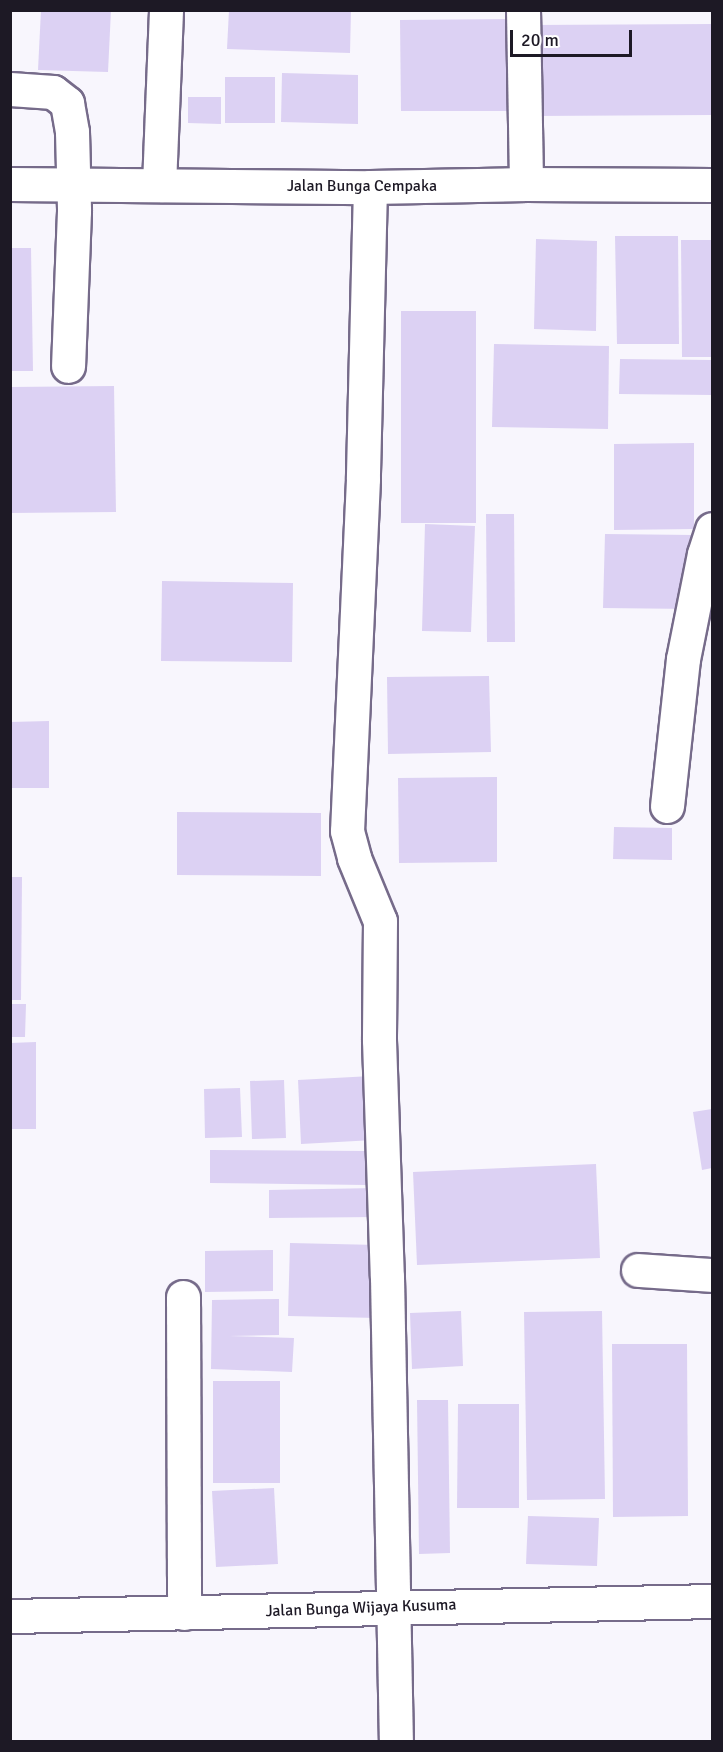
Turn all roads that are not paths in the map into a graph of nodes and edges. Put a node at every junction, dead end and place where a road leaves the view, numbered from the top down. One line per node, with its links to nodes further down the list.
1 (166, 10): 7 (street)
2 (523, 10): 6 (street)
3 (10, 89): 5 (street)
4 (10, 184): 5 (street, Jalan Bunga Cempaka)
5 (73, 184): 7 (street, Jalan Bunga Cempaka); 10 (street)
6 (526, 184): 8 (street, Jalan Bunga Cempaka); 9 (street, Jalan Bunga Cempaka)
7 (159, 185): 9 (street, Jalan Bunga Cempaka)
8 (712, 185)
9 (370, 187): 17 (street)
10 (68, 366)
11 (712, 529): 12 (street)
12 (667, 806)
13 (638, 1270): 14 (street)
14 (712, 1275)
15 (183, 1297): 18 (street)
16 (712, 1601): 17 (street, Jalan Bunga Wijaya Kusuma)
17 (393, 1606): 18 (street, Jalan Bunga Wijaya Kusuma); 20 (street)
18 (184, 1613): 19 (street, Jalan Bunga Wijaya Kusuma)
19 (10, 1616)
20 (396, 1742)

